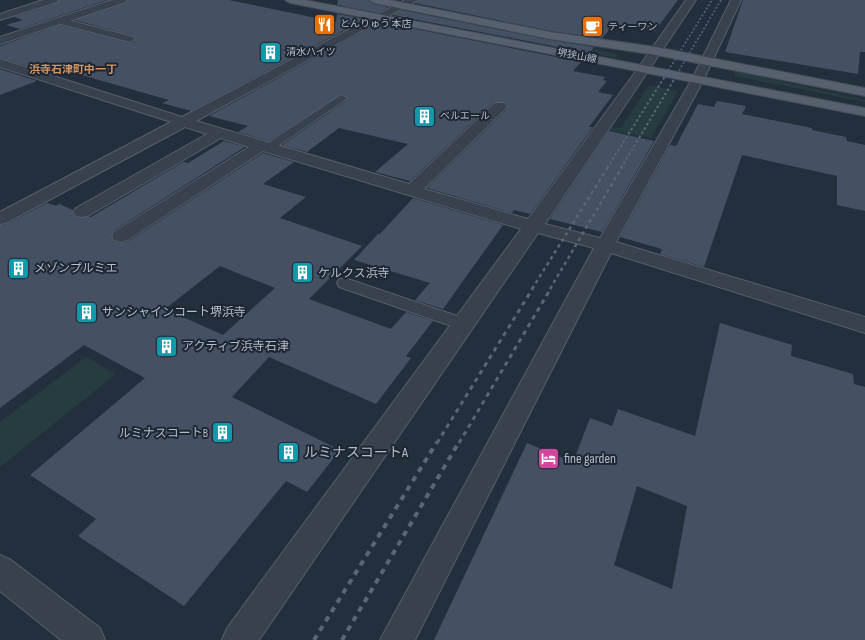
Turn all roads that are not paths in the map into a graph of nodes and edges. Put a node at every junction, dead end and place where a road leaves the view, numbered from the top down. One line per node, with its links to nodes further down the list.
1 (53, 0): 10 (street)
2 (92, 0): 9 (street)
3 (122, 0): 9 (street)
4 (290, 0): 11 (main road, 堺狭山線)
5 (374, 0): 8 (main road, 堺狭山線)
6 (691, 0): 15 (street)
7 (736, 0): 17 (street)
8 (408, 3): 11 (street); 15 (main road, 堺狭山線)
9 (110, 4): 12 (street)
10 (0, 16)
11 (379, 18): 15 (main road, 堺狭山線); 22 (street)
12 (60, 21): 13 (lane); 14 (street)
13 (130, 39)
14 (0, 40)
15 (650, 60): 17 (main road, 堺狭山線); 17 (main road, 堺狭山線); 28 (street)
16 (0, 63): 22 (street)
17 (703, 70): 18 (main road, 堺狭山線); 21 (main road, 堺狭山線); 30 (street)
18 (865, 92)
19 (341, 98): 24 (lane)
20 (500, 106): 25 (street)
21 (865, 112)
22 (184, 121): 23 (street); 27 (street)
23 (218, 133): 24 (street); 26 (street)
24 (265, 146): 25 (street); 29 (street)
25 (413, 190): 28 (street)
26 (82, 212)
27 (0, 219)
28 (532, 226): 30 (street); 32 (street)
29 (121, 236)
30 (606, 245): 33 (street); 37 (street)
31 (345, 283): 32 (lane)
32 (463, 324): 36 (street)
33 (865, 325)
34 (0, 570): 35 (street)
35 (88, 640)
36 (239, 640)
37 (397, 640)

